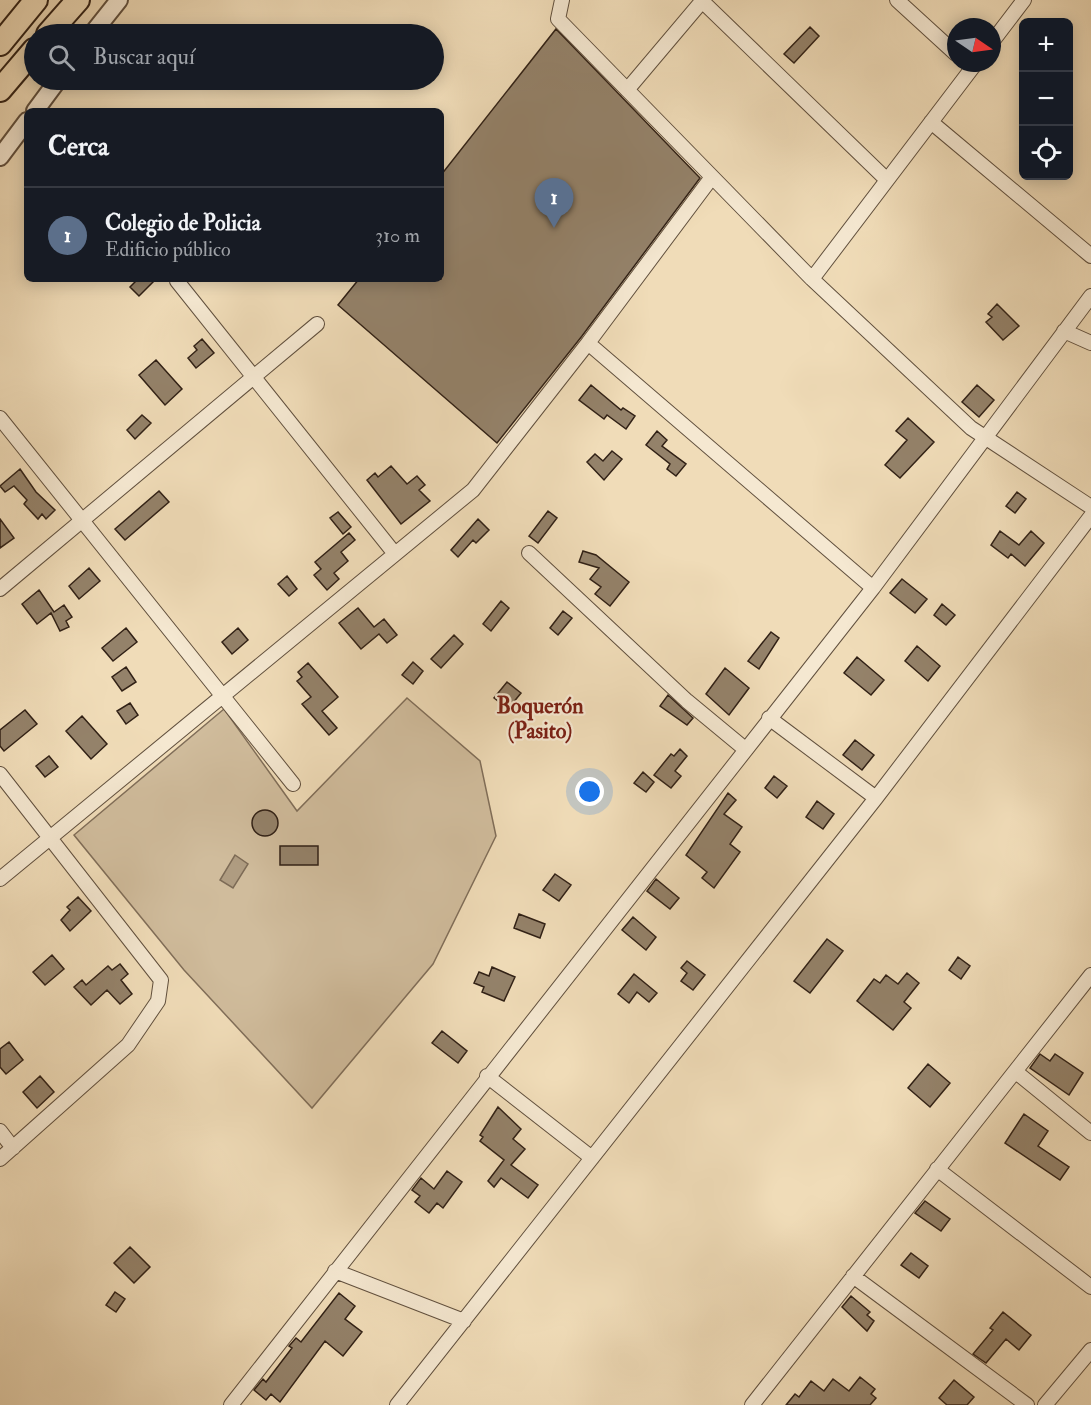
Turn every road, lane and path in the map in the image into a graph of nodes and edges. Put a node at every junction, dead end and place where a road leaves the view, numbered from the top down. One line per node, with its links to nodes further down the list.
1 (36, 0): 11 (highway)
2 (78, 0): 8 (highway)
3 (118, 0): 9 (street)
4 (562, 0): 17 (street)
5 (897, 0): 12 (street)
6 (1024, 0): 10 (street)
7 (703, 1): 17 (street); 23 (street)
8 (57, 24)
9 (100, 24)
10 (1001, 30)
11 (0, 44)
12 (947, 46)
13 (24, 62): 15 (highway)
14 (966, 72): 19 (street)
15 (0, 90)
16 (51, 90): 18 (street)
17 (627, 90): 22 (street)
18 (37, 108)
19 (932, 122): 23 (street); 24 (street)
20 (24, 125): 21 (street)
21 (0, 157)
22 (712, 177): 25 (street); 30 (street)
23 (887, 180): 25 (street)
24 (1091, 256)
25 (812, 279): 34 (street)
26 (178, 282): 32 (street)
27 (1091, 296): 29 (street)
28 (317, 324): 32 (street)
29 (1064, 331): 31 (street); 34 (street)
30 (588, 343): 39 (street); 40 (street)
31 (1091, 343)
32 (252, 378): 37 (street); 39 (street)
33 (0, 418): 37 (street)
34 (984, 436): 35 (street); 40 (street)
35 (1091, 507)
36 (1091, 516): 47 (street)
37 (82, 520): 41 (street); 42 (street)
38 (529, 553): 44 (street)
39 (395, 554): 42 (street)
40 (873, 588): 43 (street)
41 (0, 589)
42 (223, 696): 46 (street); 48 (street)
43 (770, 718): 44 (street); 47 (street)
44 (745, 749): 52 (street)
45 (0, 774): 48 (street)
46 (293, 784)
47 (876, 798): 56 (street)
48 (50, 838): 49 (street); 55 (street)
49 (0, 879)
50 (1091, 975): 51 (street)
51 (1016, 1072): 54 (street); 58 (street)
52 (486, 1076): 56 (street); 59 (street)
53 (0, 1131): 55 (street)
54 (1091, 1133)
55 (12, 1148): 57 (street)
56 (592, 1158): 62 (street)
57 (0, 1159)
58 (937, 1169): 60 (street); 61 (street)
59 (335, 1271): 62 (street); 64 (street)
60 (853, 1276): 66 (street); 67 (street)
61 (1091, 1287)
62 (464, 1321): 65 (street)
63 (1091, 1350): 68 (street)
64 (231, 1405)
65 (398, 1405)
66 (752, 1405)
67 (1027, 1405)
68 (1045, 1405)

